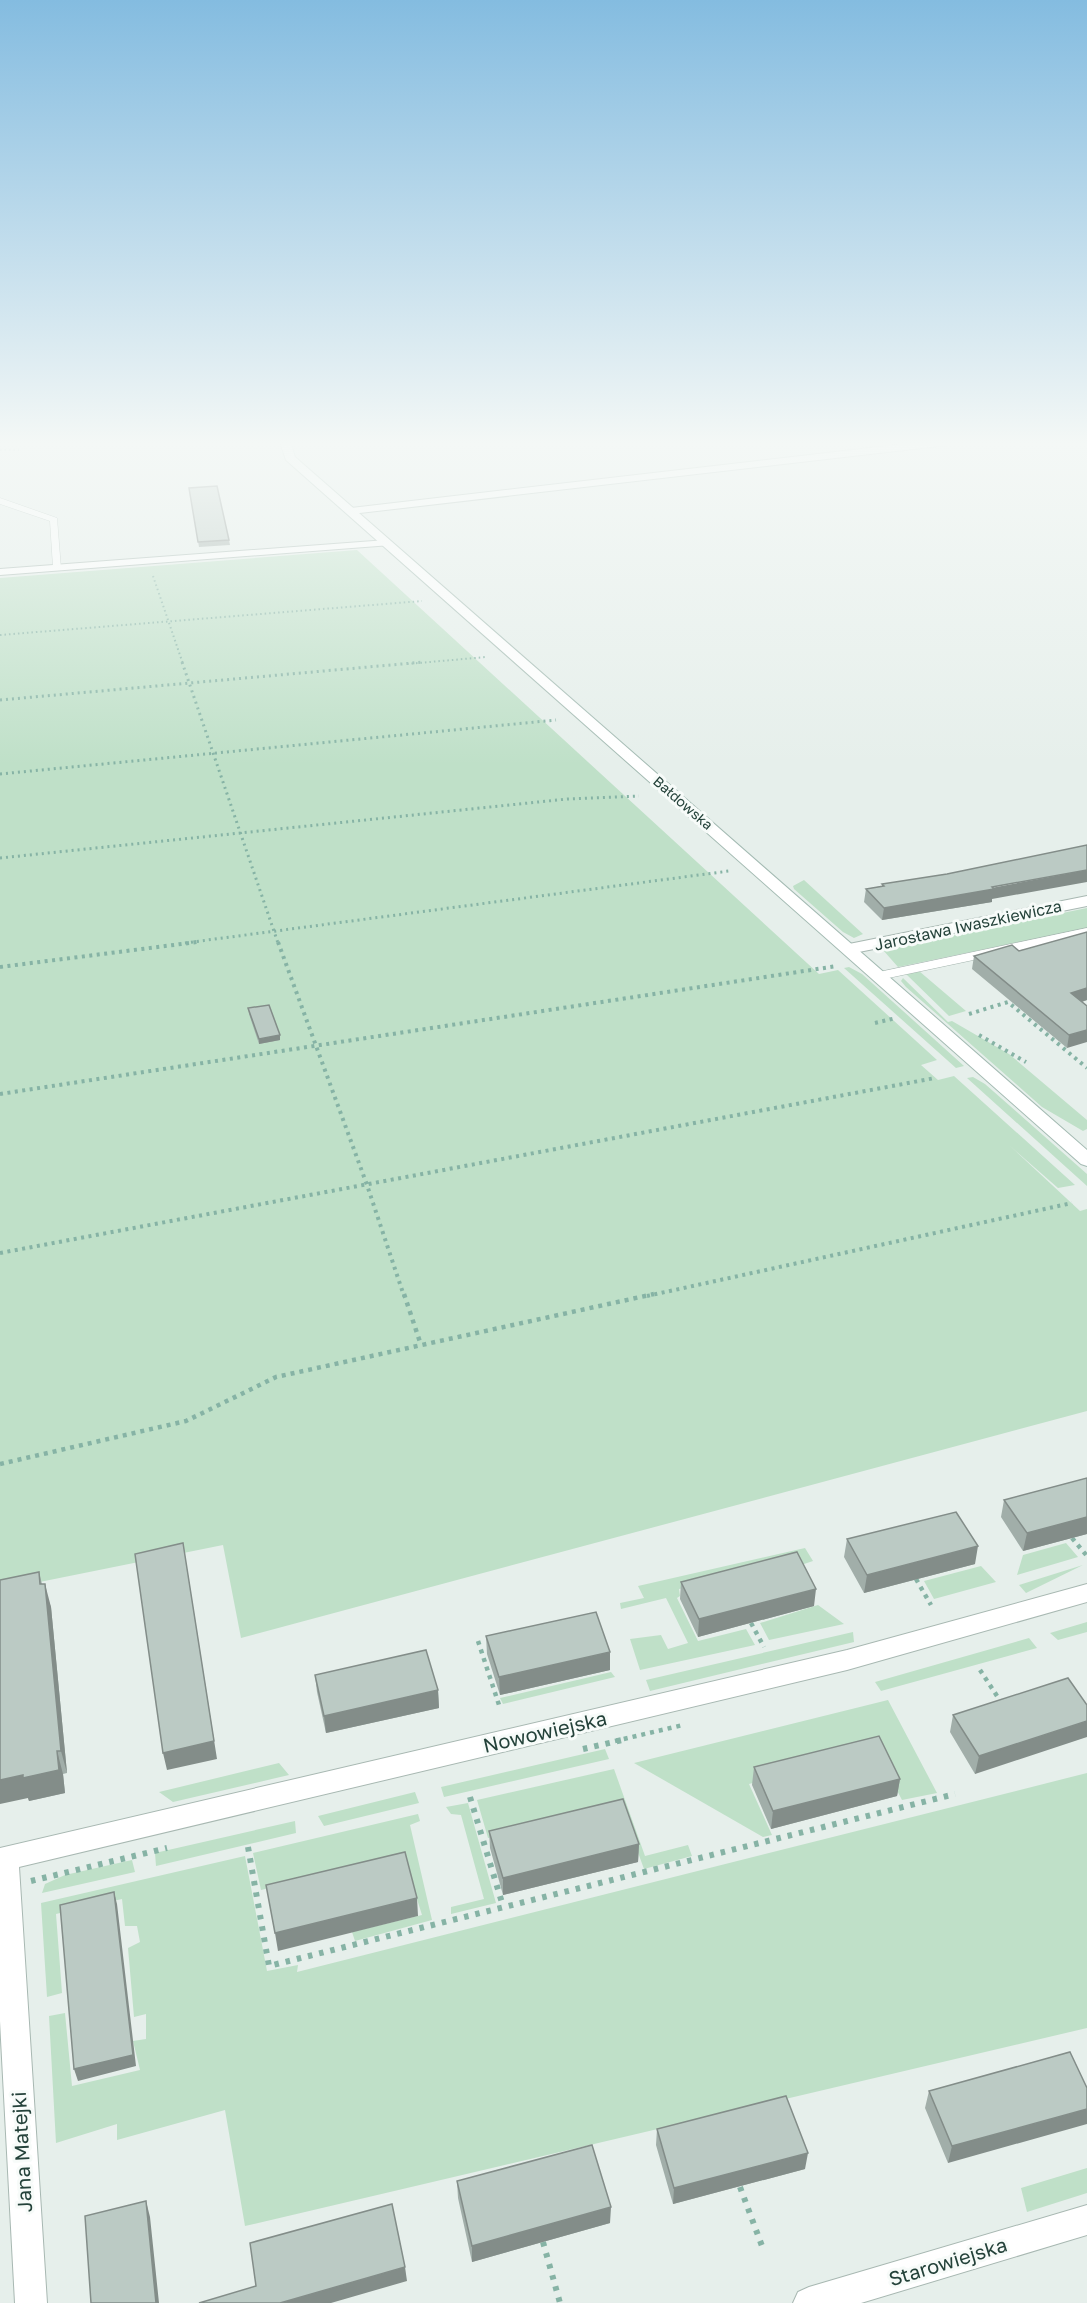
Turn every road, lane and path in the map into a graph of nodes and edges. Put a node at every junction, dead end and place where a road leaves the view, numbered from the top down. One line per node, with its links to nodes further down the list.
1 (57, 549): 4 (lane)
2 (298, 549): 4 (street)
3 (394, 549): 23 (street, Bałdowska)
4 (58, 567): 6 (street)
5 (149, 567): 8 (path)
6 (0, 572)
7 (422, 601): 8 (path)
8 (168, 621): 9 (path); 11 (path)
9 (0, 635)
10 (486, 657): 11 (path)
11 (189, 683): 12 (path); 14 (path)
12 (0, 700)
13 (556, 720): 14 (path)
14 (214, 754): 15 (path); 17 (path)
15 (0, 774)
16 (639, 796): 17 (path)
17 (240, 833): 18 (path); 21 (path)
18 (0, 858)
19 (733, 870): 21 (path)
20 (1087, 901): 23 (street, Jarosława Iwaszkiewicza)
21 (274, 932): 25 (path); 31 (path)
22 (1087, 932): 26 (lane)
23 (849, 950): 26 (street, Bałdowska)
24 (837, 966): 31 (path)
25 (0, 967)
26 (879, 976): 38 (street, Bałdowska)
27 (969, 1014): 34 (path)
28 (896, 1018): 29 (path)
29 (875, 1023)
30 (978, 1035): 33 (path)
31 (316, 1046): 37 (path); 39 (path)
32 (1087, 1060): 34 (path)
33 (1026, 1062)
34 (1080, 1062): 35 (path)
35 (1087, 1068)
36 (935, 1078): 39 (path)
37 (0, 1094)
38 (1087, 1160)
39 (367, 1185): 41 (path); 42 (path)
40 (1071, 1203): 42 (path)
41 (0, 1253)
42 (421, 1345): 43 (path)
43 (0, 1464)
44 (1072, 1538): 45 (path)
45 (1087, 1556)
46 (915, 1579): 48 (path)
47 (1087, 1593): 58 (street, Nowowiejska)
48 (931, 1605)
49 (751, 1623): 51 (path)
50 (478, 1641): 53 (path)
51 (764, 1647)
52 (980, 1670): 54 (path)
53 (500, 1708)
54 (1006, 1711)
55 (956, 1794): 59 (path)
56 (470, 1797): 59 (path)
57 (248, 1847): 59 (path)
58 (3, 1859): 65 (street, Jana Matejki)
59 (503, 1906)
60 (740, 2187): 63 (path)
61 (1087, 2220): 64 (street, Starowiejska)
62 (543, 2242): 66 (path)
63 (762, 2246)
64 (822, 2301)
65 (31, 2303)
66 (560, 2303)

